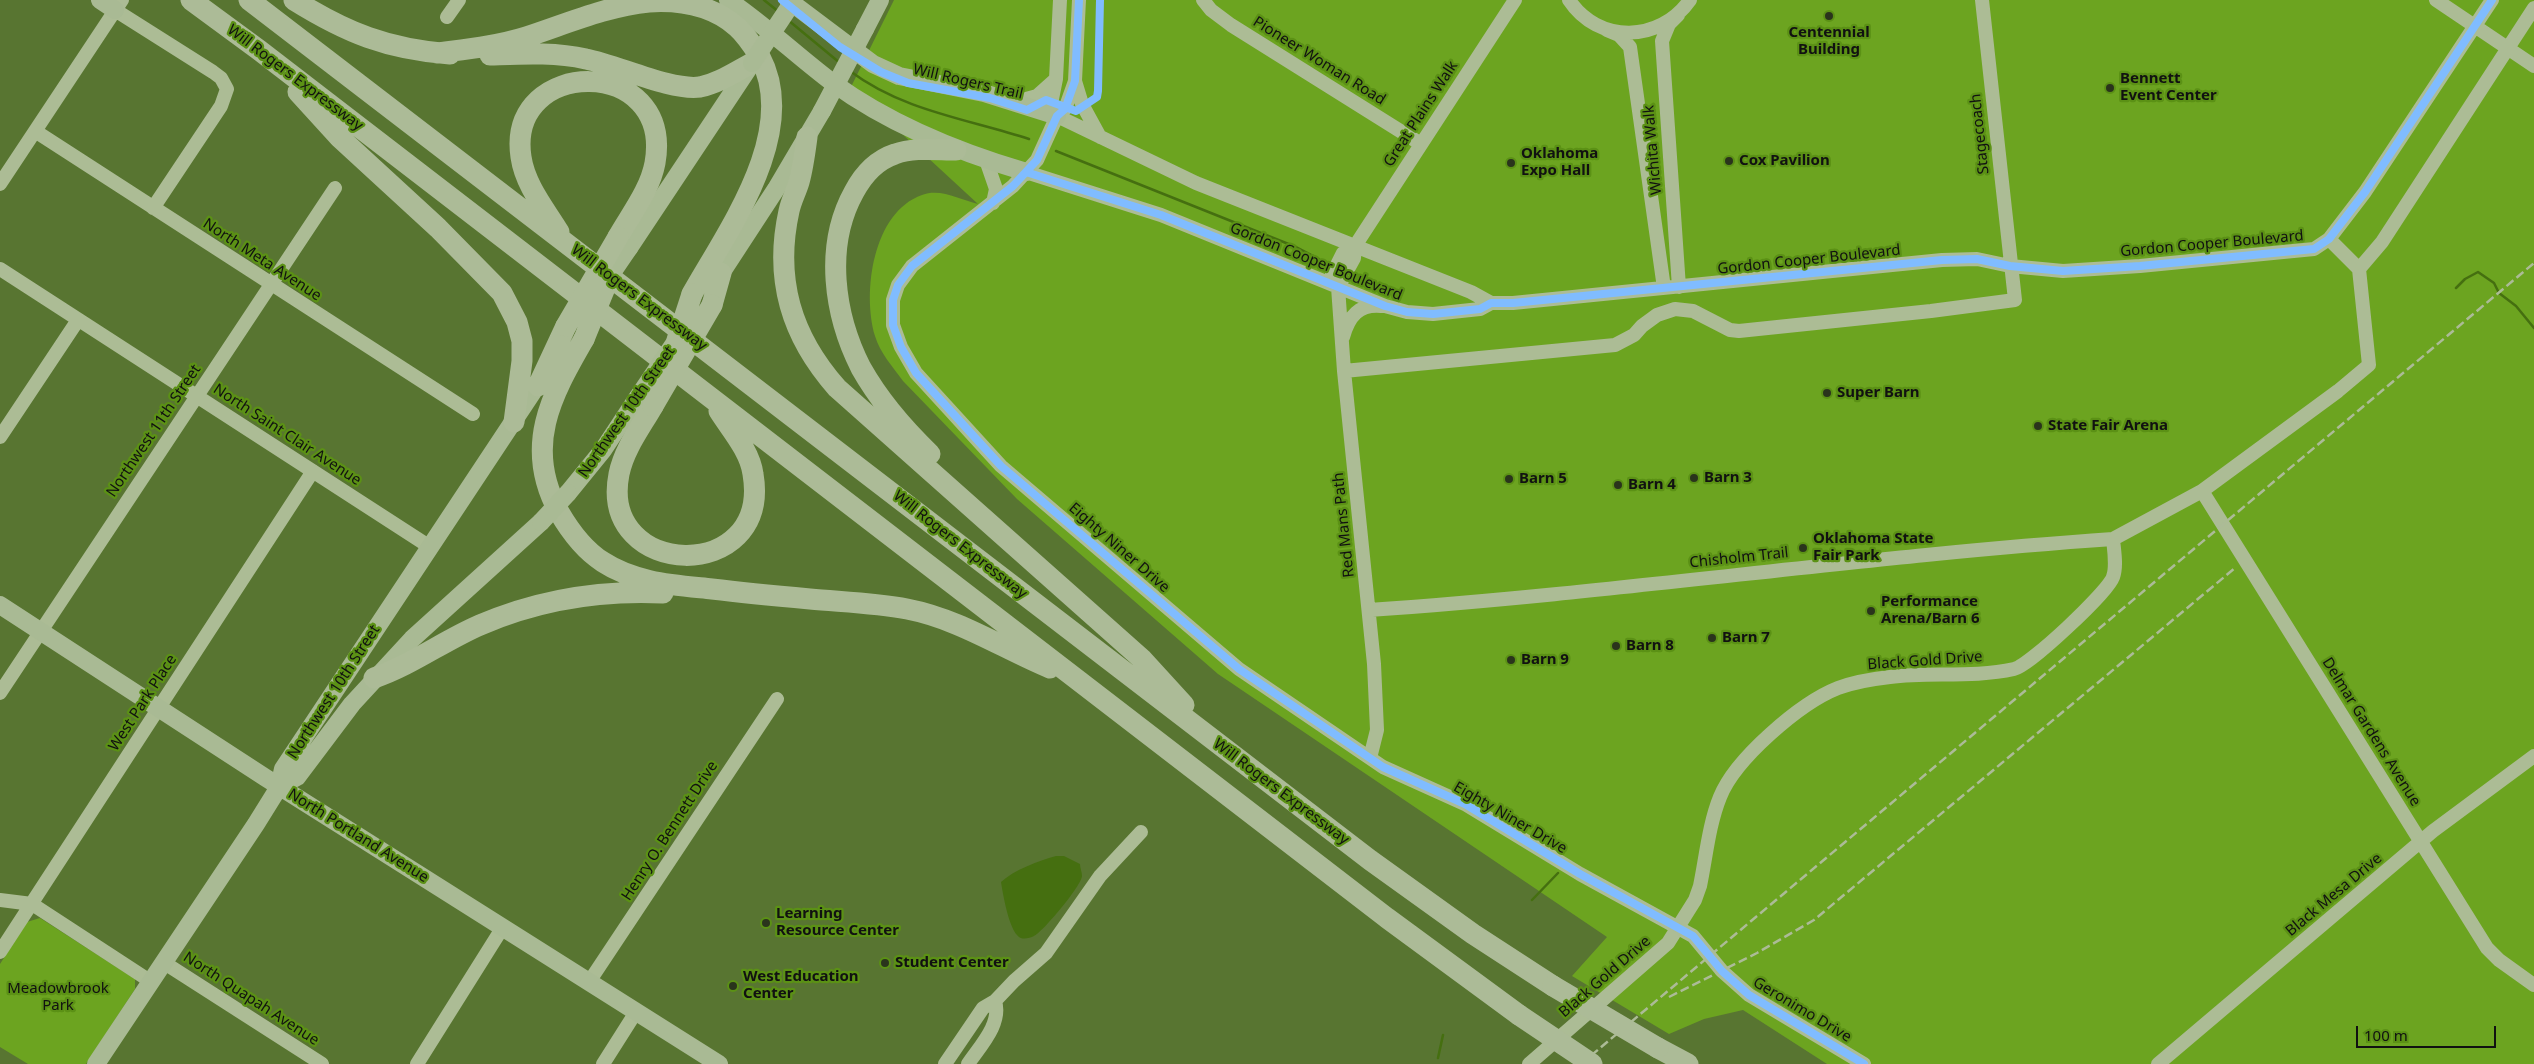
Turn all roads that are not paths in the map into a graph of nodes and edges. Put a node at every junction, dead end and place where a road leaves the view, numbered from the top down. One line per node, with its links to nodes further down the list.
1 (100, 0): 19 (main road)
2 (191, 0): 26 (highway, Will Rogers Expressway)
3 (249, 0): 46 (highway, Will Rogers Expressway)
4 (294, 0): 27 (highway)
5 (458, 0): 22 (street)
6 (728, 0): 38 (main road, Gordon Cooper Boulevard)
7 (788, 0): 32 (main road, Gordon Cooper Boulevard)
8 (794, 0): 29 (main road, bridge)
9 (880, 0): 35 (main road, bridge)
10 (1060, 0): 30 (street)
11 (1079, 0): 31 (street, Eighty Niner Drive)
12 (1203, 0): 37 (street, Pioneer Woman Road)
13 (1515, 0): 37 (street, Great Plains Walk)
14 (1569, 0): 24 (street, Wichita Walk)
15 (1690, 0): 21 (street)
16 (1982, 0): 49 (street, Stagecoach)
17 (2436, 0): 23 (street)
18 (2492, 0): 23 (street, Gordon Cooper Boulevard)
19 (120, 3): 34 (street); 44 (street)
20 (2534, 8): 25 (street)
21 (1678, 14): 24 (street); 56 (street, Wichita Walk)
22 (447, 18)
23 (2474, 26): 25 (street); 45 (street, Gordon Cooper Boulevard)
24 (1607, 30): 57 (street, Wichita Walk)
25 (2508, 49): 28 (street); 51 (street)
26 (259, 50): 68 (highway, Will Rogers Expressway); 71 (highway)
27 (437, 53): 29 (highway); 58 (highway)
28 (2534, 66)
29 (743, 71): 47 (main road)
30 (1056, 79): 32 (street); 33 (street)
31 (1075, 81): 33 (street, Eighty Niner Drive); 36 (street)
32 (1015, 102): 33 (main road, Gordon Cooper Boulevard)
33 (1057, 116): 36 (street, Gordon Cooper Boulevard); 40 (street, Eighty Niner Drive)
34 (35, 131): 41 (street); 44 (street, North Meta Avenue)
35 (807, 137): 52 (main road); 75 (highway)
36 (1100, 137): 48 (street, Gordon Cooper Boulevard)
37 (1421, 144): 48 (street, Great Plains Walk)
38 (956, 150): 39 (main road, Gordon Cooper Boulevard); 75 (highway)
39 (986, 160): 40 (main road, Gordon Cooper Boulevard); 43 (street)
40 (1026, 172): 43 (street, Eighty Niner Drive); 55 (street, Gordon Cooper Boulevard)
41 (0, 184)
42 (335, 188): 54 (street, Northwest 11th Street)
43 (993, 203): 89 (street, Eighty Niner Drive)
44 (152, 208): 54 (street, North Meta Avenue)
45 (2329, 239): 49 (street, Gordon Cooper Boulevard); 51 (street)
46 (566, 242): 47 (highway); 87 (highway, Will Rogers Expressway)
47 (623, 243): 53 (main road, bridge); 62 (highway, bridge)
48 (1355, 246): 55 (street, Great Plains Walk); 59 (street, Gordon Cooper Boulevard)
49 (2010, 266): 56 (street, Gordon Cooper Boulevard); 65 (street)
50 (0, 269): 61 (street, North Saint Clair Avenue)
51 (2358, 269): 74 (street)
52 (721, 273): 58 (highway)
53 (609, 278): 62 (highway, bridge)
54 (271, 284): 67 (street, Northwest 11th Street); 70 (street, North Meta Avenue)
55 (1338, 287): 60 (street, Gordon Cooper Boulevard); 64 (street, Red Mans Path)
56 (1679, 287): 57 (street, Gordon Cooper Boulevard)
57 (1664, 288): 59 (street, Gordon Cooper Boulevard)
58 (703, 300): 63 (highway, bridge); 69 (highway, bridge)
59 (1491, 304): 60 (street, Gordon Cooper Boulevard)
60 (1385, 306): 64 (street)
61 (78, 320): 67 (street, North Saint Clair Avenue); 72 (street)
62 (574, 332): 66 (highway); 78 (highway)
63 (677, 340): 69 (main road, Northwest 10th Street, bridge)
64 (1342, 343): 65 (street, Red Mans Path)
65 (1344, 371): 80 (street, Red Mans Path)
66 (538, 386): 71 (main road, Northwest 10th Street)
67 (196, 396): 73 (street, North Saint Clair Avenue); 81 (street, Northwest 11th Street)
68 (711, 398): 69 (highway); 83 (highway, Will Rogers Expressway)
69 (646, 401): 82 (main road, Northwest 10th Street, bridge)
70 (473, 414)
71 (514, 422): 77 (main road, Northwest 10th Street)
72 (0, 437)
73 (314, 471): 77 (street, North Saint Clair Avenue); 86 (street, West Park Place)
74 (2200, 495): 76 (street); 92 (street, Delmar Gardens Avenue)
75 (977, 513): 87 (highway)
76 (2112, 539): 80 (street, Chisholm Trail); 96 (street, Black Gold Drive)
77 (430, 547): 90 (main road, Northwest 10th Street)
78 (785, 597): 82 (highway); 83 (highway)
79 (0, 605): 81 (main road, North Portland Avenue)
80 (1369, 610): 89 (street, Red Mans Path)
81 (40, 631): 84 (street, Northwest 11th Street); 86 (main road, North Portland Avenue)
82 (374, 678): 90 (main road, Northwest 10th Street)
83 (1075, 678): 113 (highway, Will Rogers Expressway, bridge)
84 (0, 693)
85 (777, 699): 101 (street, Henry O. Bennett Drive)
86 (159, 709): 90 (main road, North Portland Avenue); 94 (street, West Park Place)
87 (1217, 743): 114 (highway, Will Rogers Expressway, bridge)
88 (2534, 756): 92 (street, Black Mesa Drive)
89 (1370, 758): 96 (street, Eighty Niner Drive)
90 (279, 787): 95 (main road, North Portland Avenue); 99 (main road, Northwest 10th Street)
91 (1142, 832): 103 (street)
92 (2421, 842): 102 (street, Delmar Gardens Avenue); 116 (street, Black Mesa Drive)
93 (0, 900): 94 (street)
94 (32, 904): 97 (street, West Park Place); 100 (street)
95 (503, 927): 101 (main road, North Portland Avenue); 108 (street)
96 (1679, 928): 98 (street, Eighty Niner Drive); 112 (street, Black Gold Drive)
97 (0, 952)
98 (1707, 954): 115 (street, Geronimo Drive)
99 (163, 962): 100 (main road, Northwest 10th Street); 107 (street, North Quapah Avenue)
100 (150, 981): 106 (main road, Northwest 10th Street)
101 (589, 982): 104 (main road, North Portland Avenue)
102 (2534, 985)
103 (994, 1001): 105 (street); 111 (street)
104 (636, 1012): 109 (street); 110 (main road, North Portland Avenue)
105 (948, 1059): 111 (street)
106 (96, 1064)
107 (322, 1064)
108 (418, 1064)
109 (604, 1064)
110 (719, 1064)
111 (968, 1064)
112 (1529, 1064)
113 (1592, 1064)
114 (1688, 1064)
115 (1864, 1064)
116 (2158, 1064)

